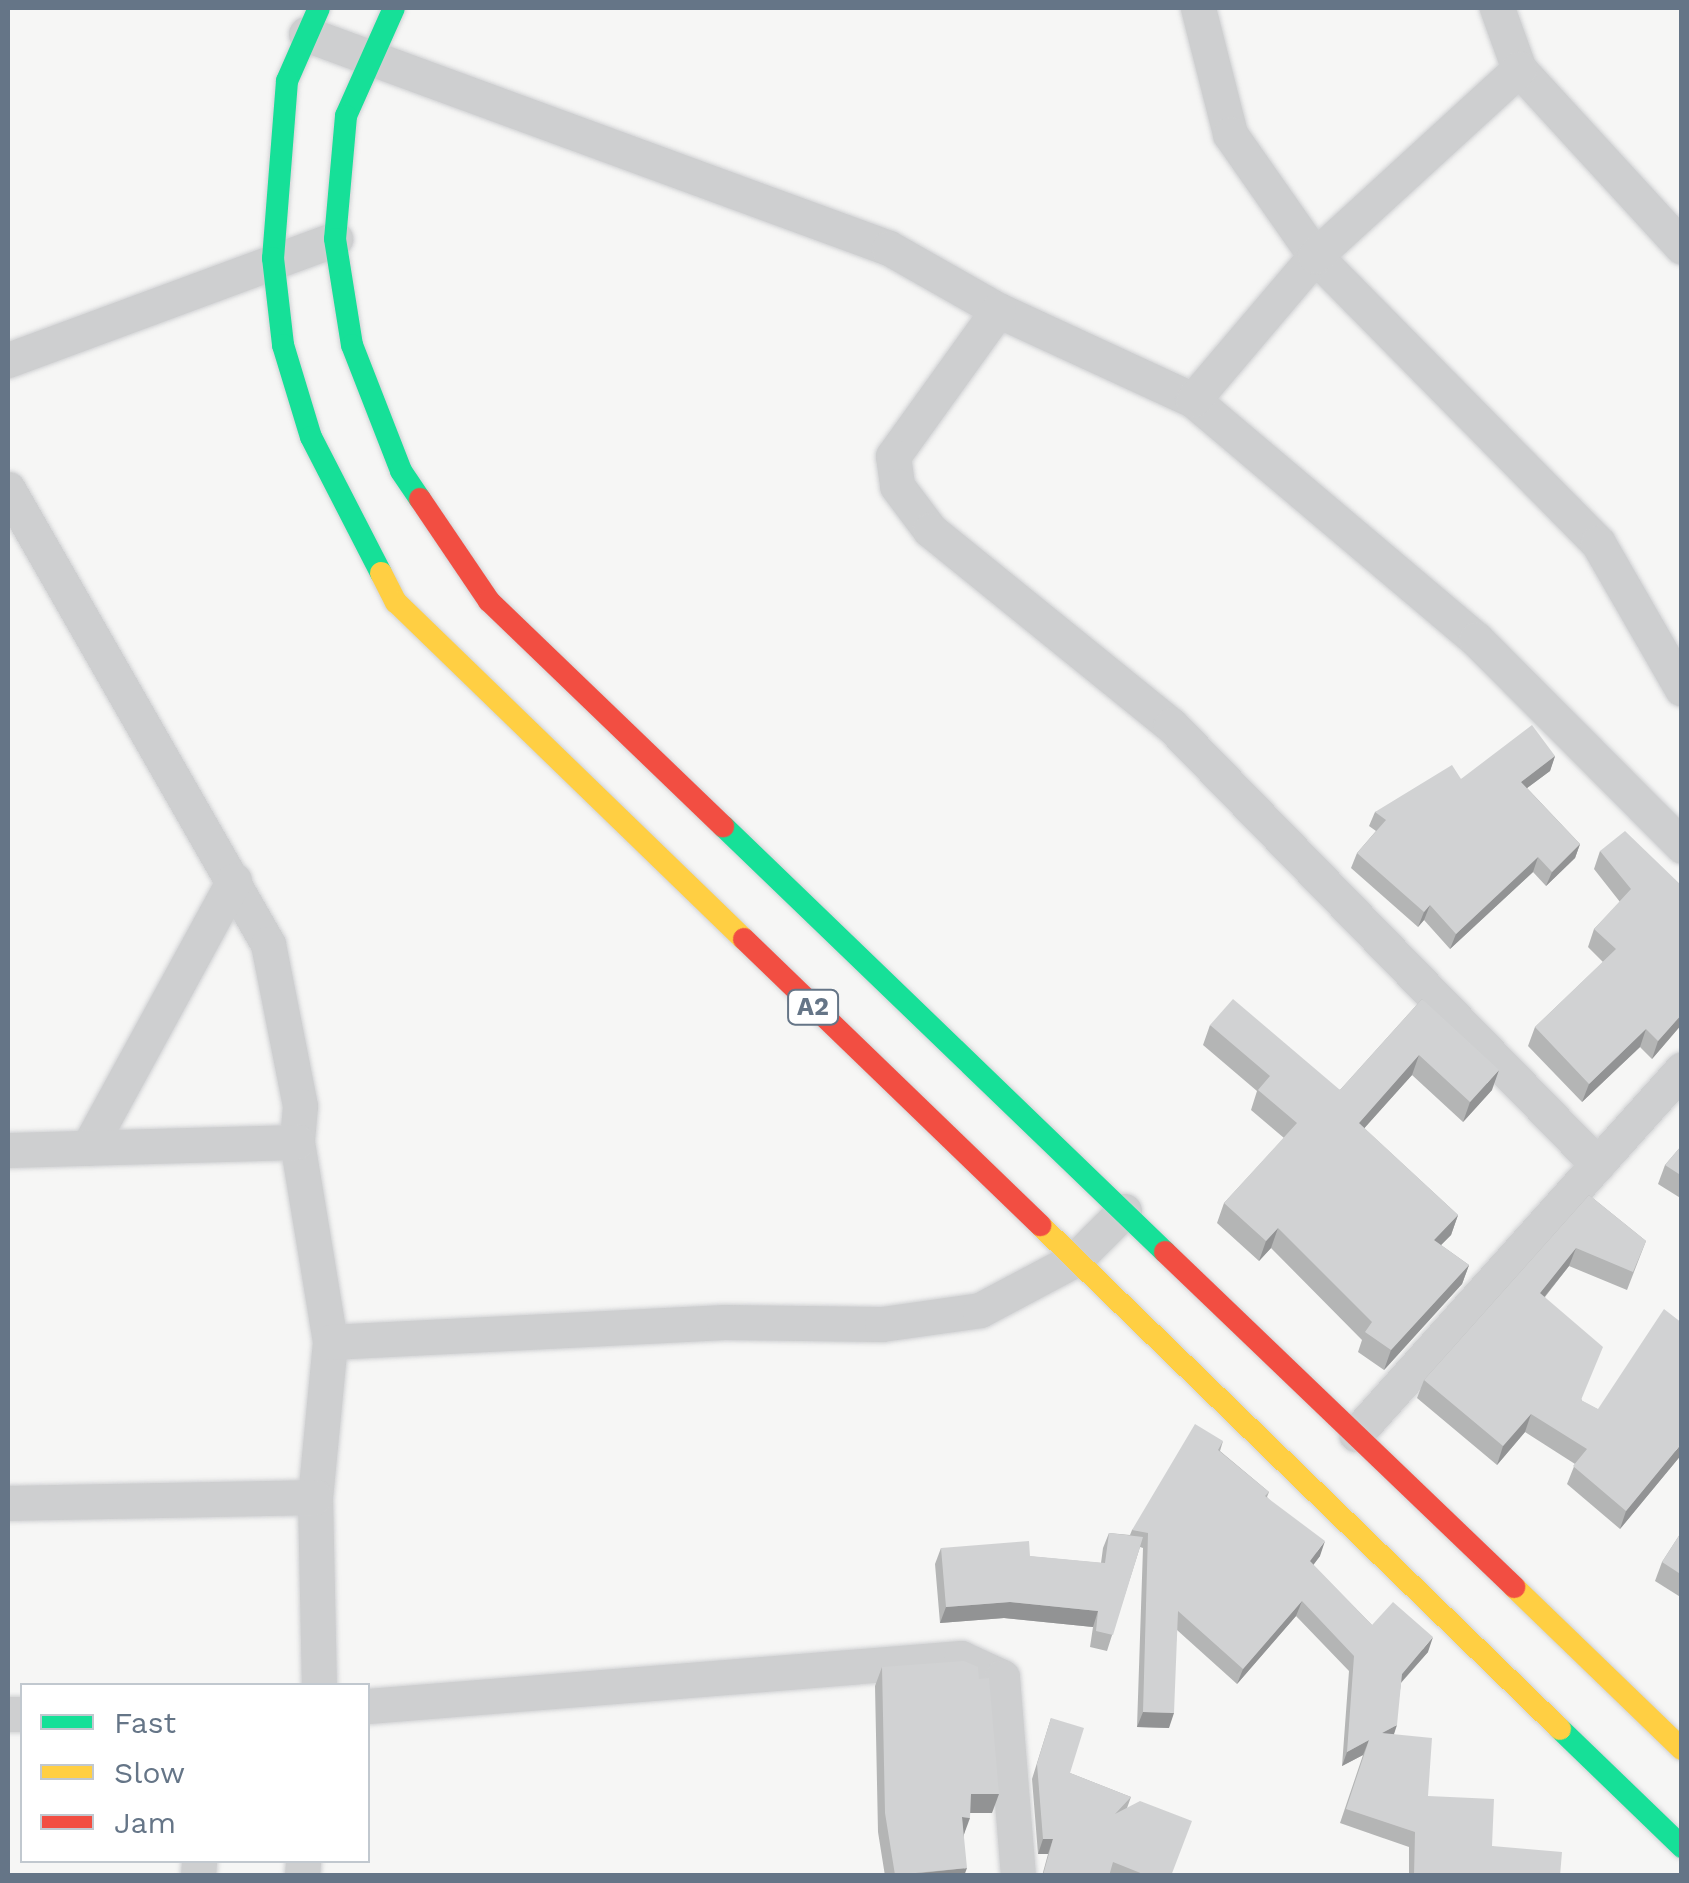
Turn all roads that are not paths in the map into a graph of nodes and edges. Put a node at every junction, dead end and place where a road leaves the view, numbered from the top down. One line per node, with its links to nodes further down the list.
1 (394, 8): 5 (highway, A2)
2 (1198, 8): 9 (street)
3 (1497, 8): 6 (street)
4 (312, 21): 5 (street); 10 (highway, A2)
5 (367, 60): 7 (highway, A2); 11 (street)
6 (1520, 69): 8 (street); 9 (street)
7 (334, 239): 10 (street); 23 (highway, A2)
8 (1682, 247)
9 (1315, 256): 13 (street); 15 (street)
10 (273, 258): 12 (street); 24 (highway, A2)
11 (998, 310): 13 (street); 22 (street)
12 (8, 360)
13 (1193, 400): 16 (street)
14 (8, 489): 17 (street)
15 (1682, 689)
16 (1682, 846)
17 (234, 880): 19 (street); 20 (street)
18 (1682, 1070): 22 (street)
19 (297, 1142): 20 (street); 25 (street)
20 (88, 1148): 21 (street)
21 (8, 1150)
22 (1597, 1164): 26 (street)
23 (1124, 1211): 24 (street); 26 (highway, A2)
24 (1076, 1259): 25 (street); 32 (highway, A2)
25 (330, 1342): 27 (street)
26 (1356, 1434): 31 (highway, A2)
27 (315, 1497): 28 (street); 29 (street)
28 (8, 1503)
29 (318, 1683)
30 (370, 1706): 33 (street)
31 (1682, 1749)
32 (1682, 1848)
33 (1018, 1876)

